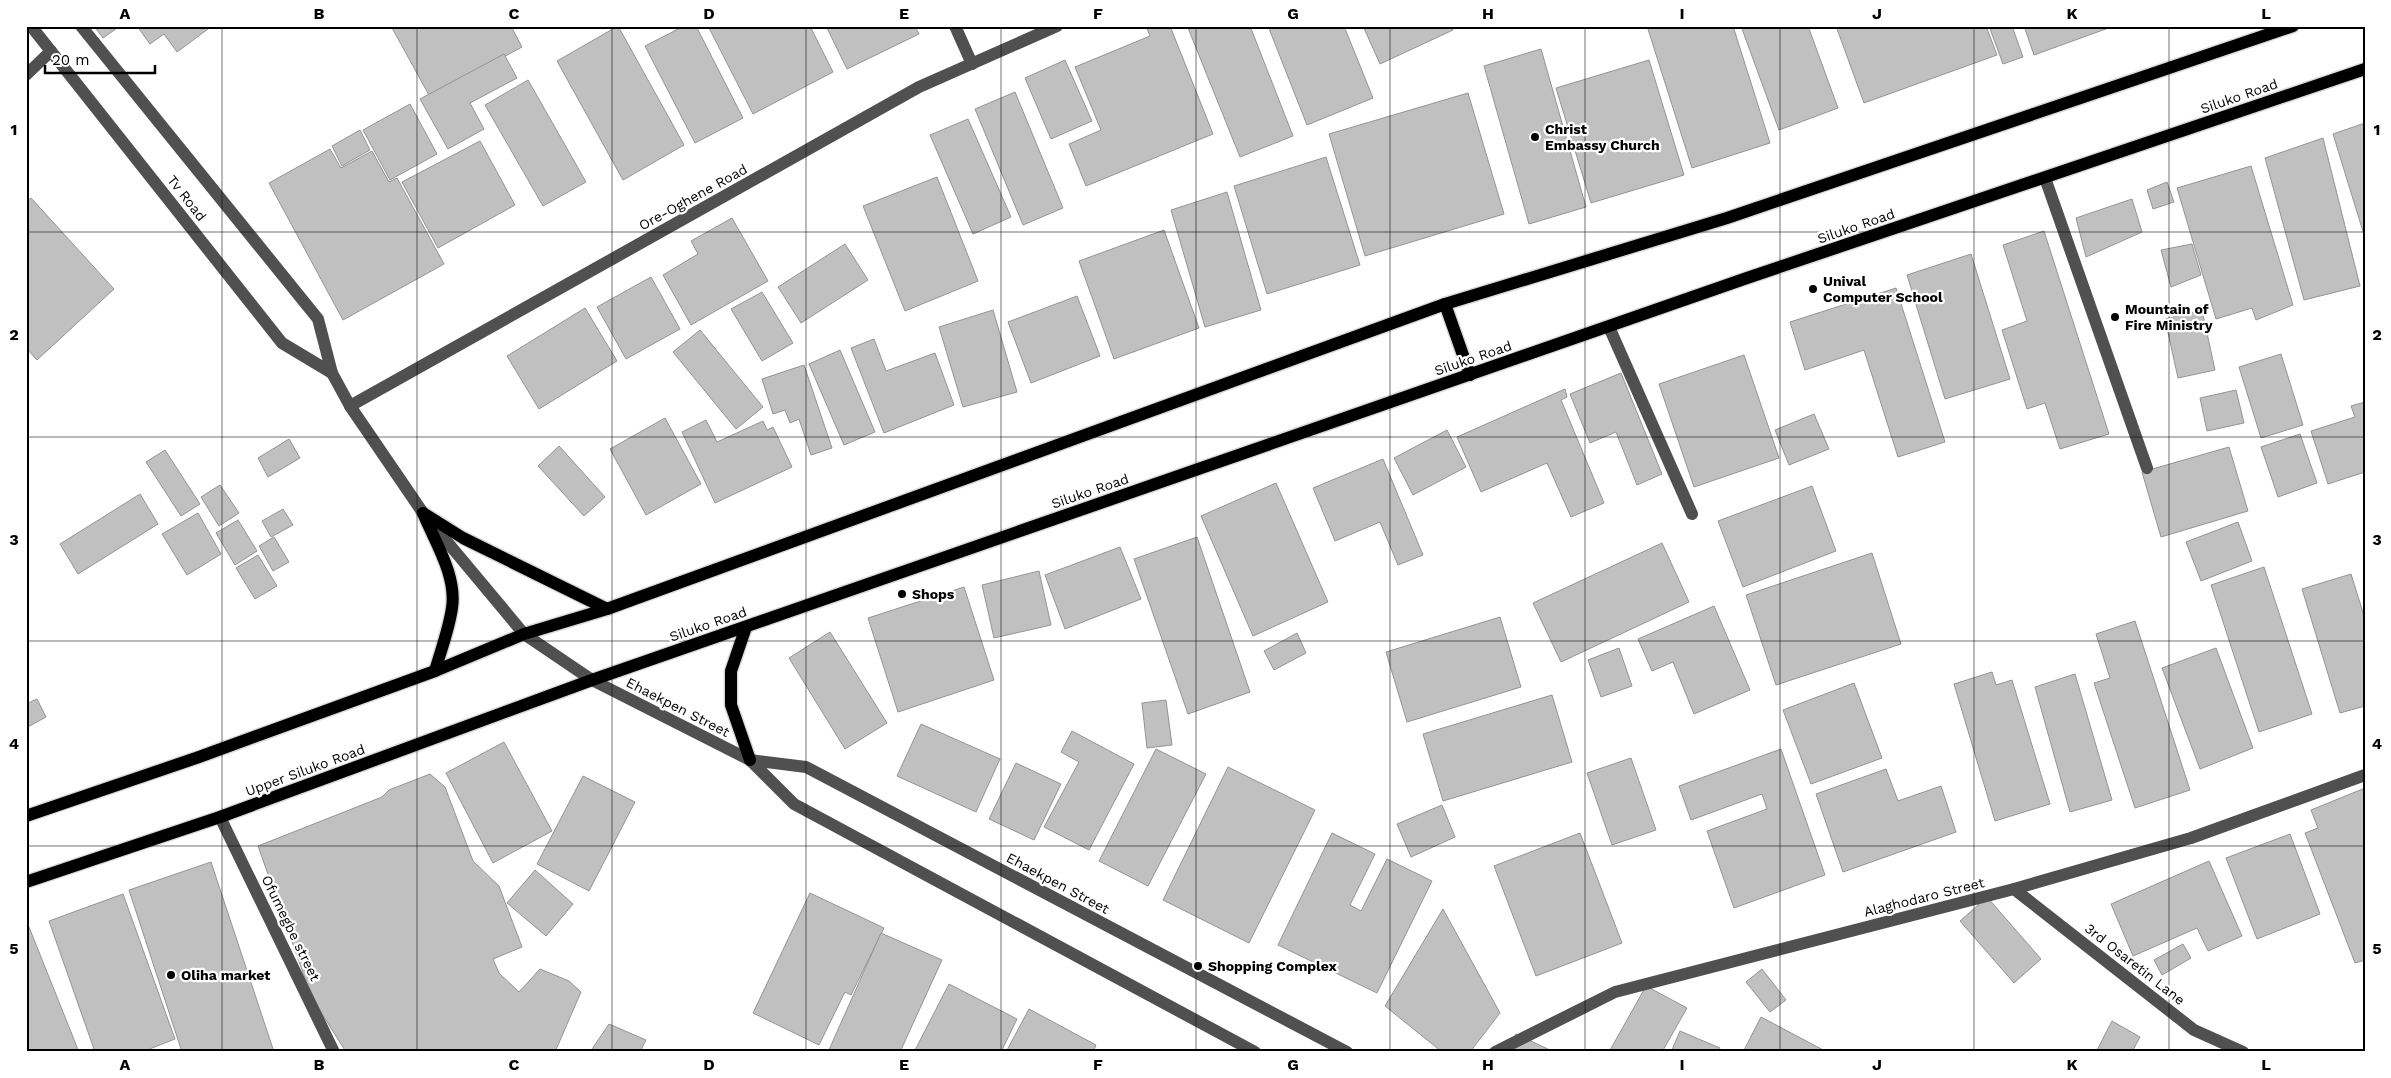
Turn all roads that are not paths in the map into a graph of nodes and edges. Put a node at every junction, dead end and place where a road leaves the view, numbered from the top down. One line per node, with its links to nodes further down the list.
1 (31, 26): 6 (street, Tv Road)
2 (81, 26): 13 (street, Tv Road)
3 (956, 26): 7 (street)
4 (1057, 26): 7 (street, Ore-Oghene Road)
5 (2293, 26): 11 (main road)
6 (51, 51): 9 (street); 13 (street, Tv Road)
7 (972, 64): 15 (street, Ore-Oghene Road)
8 (2365, 69): 10 (main road, Siluko Road)
9 (26, 75)
10 (2045, 178): 12 (main road, Siluko Road); 16 (street)
11 (1445, 304): 14 (main road); 19 (main road)
12 (1609, 326): 14 (main road, Siluko Road); 18 (street)
13 (332, 373): 15 (street, Tv Road)
14 (1470, 375): 20 (main road, Siluko Road)
15 (350, 406): 17 (street, Tv Road)
16 (2148, 468)
17 (423, 513): 19 (main road); 21 (street, Tv Road); 22 (main road)
18 (1692, 514)
19 (607, 609): 21 (main road)
20 (746, 627): 23 (main road, Siluko Road); 24 (main road)
21 (524, 634): 22 (main road); 23 (street, Ehaekpen Street)
22 (435, 671): 26 (main road)
23 (592, 680): 24 (street, Ehaekpen Street); 27 (main road, Upper Siluko Road)
24 (750, 760): 31 (street, Ehaekpen Street); 32 (street, Ehaekpen Street)
25 (2365, 775): 29 (street, Alaghodaro Street)
26 (26, 816)
27 (220, 817): 28 (main road, Upper Siluko Road); 30 (street, Ofumegbe street)
28 (26, 882)
29 (2014, 889): 33 (street, Alaghodaro Street); 34 (street, 3rd Osaretin Lane)
30 (334, 1052)
31 (1255, 1052)
32 (1347, 1052)
33 (1495, 1052)
34 (2243, 1052)

